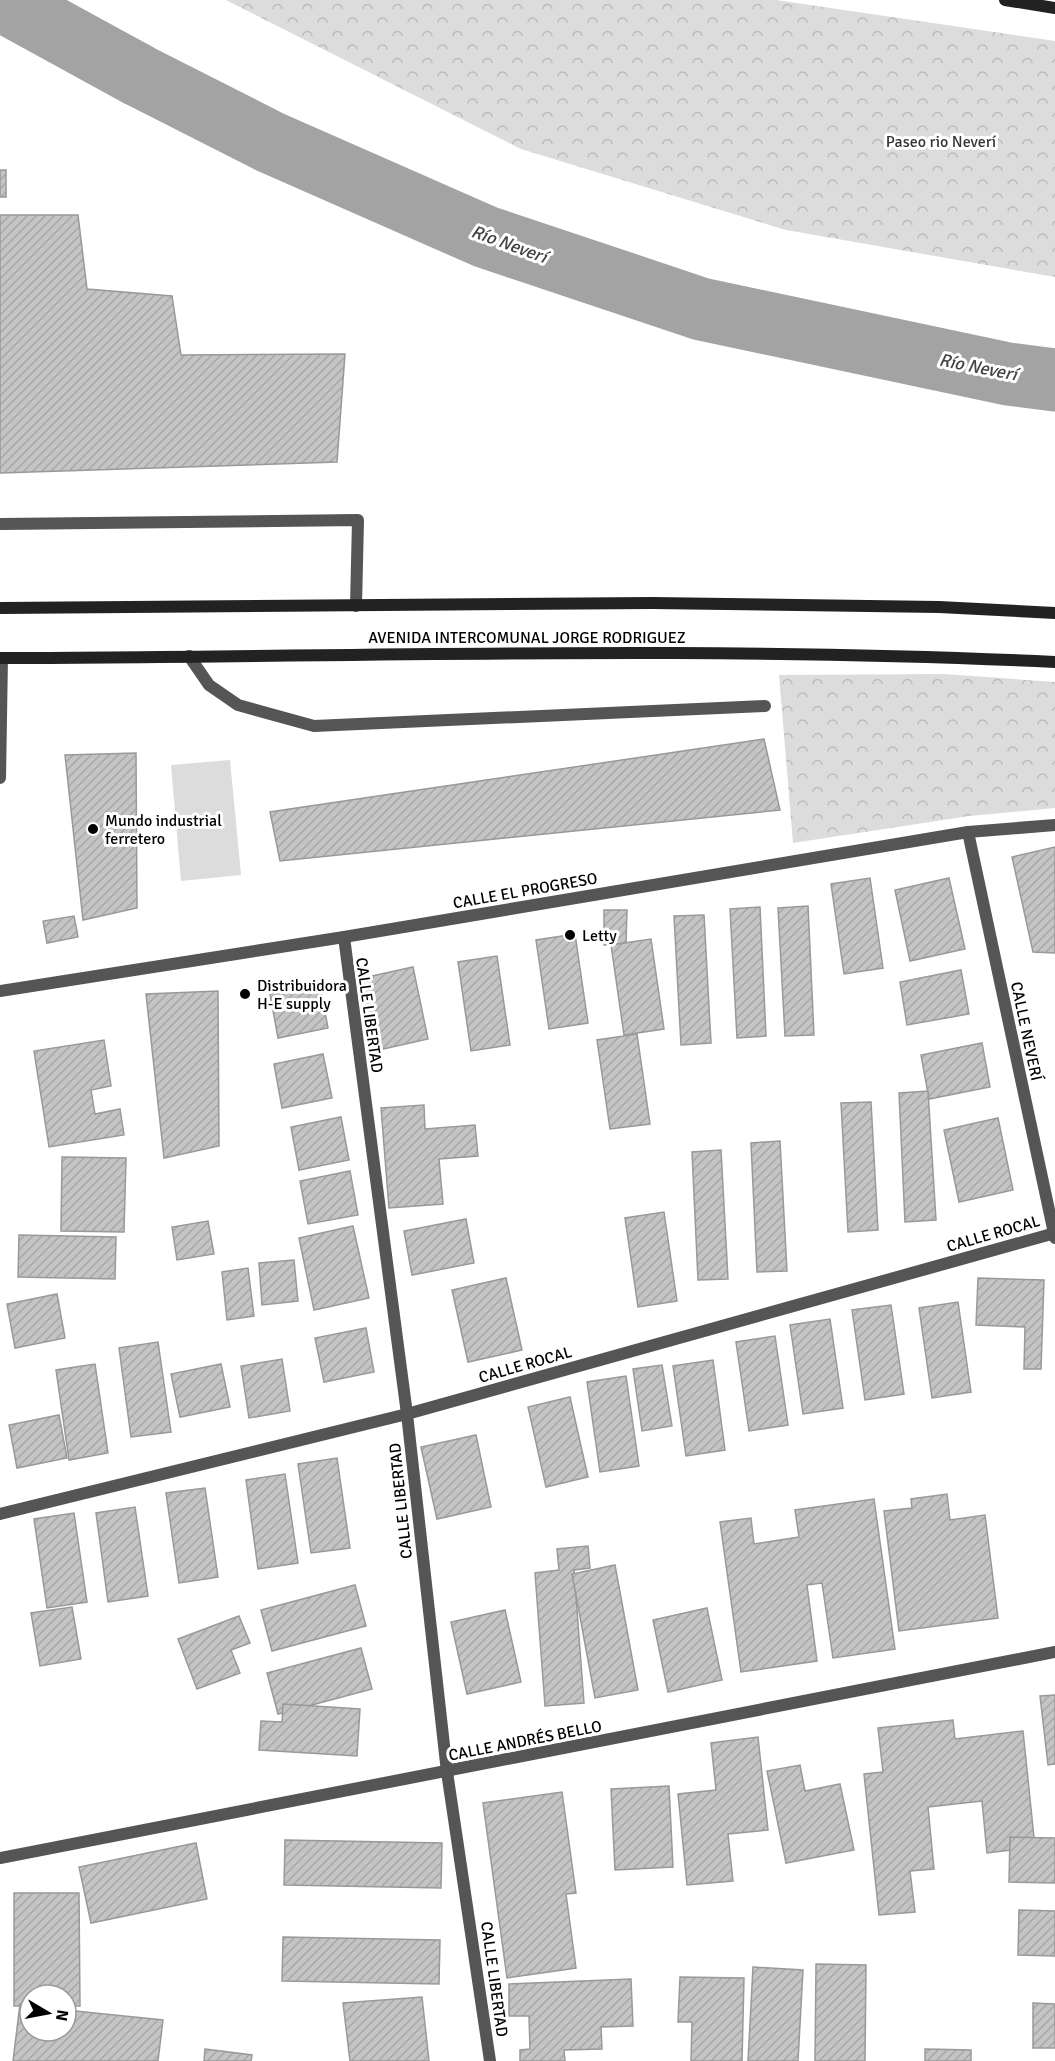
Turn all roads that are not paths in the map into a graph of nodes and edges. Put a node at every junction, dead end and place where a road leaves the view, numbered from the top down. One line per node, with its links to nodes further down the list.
1 (1005, 0): 2 (main road)
2 (1055, 8)
3 (0, 524): 4 (street)
4 (356, 606): 5 (main road, AVENIDA INTERCOMUNAL JORGE RODRIGUEZ); 6 (main road, AVENIDA INTERCOMUNAL JORGE RODRIGUEZ)
5 (0, 608)
6 (1055, 613)
7 (189, 656): 8 (main road, AVENIDA INTERCOMUNAL JORGE RODRIGUEZ); 9 (main road, AVENIDA INTERCOMUNAL JORGE RODRIGUEZ); 10 (street)
8 (1, 658): 11 (street)
9 (1055, 662)
10 (765, 705)
11 (0, 778)
12 (1055, 825): 13 (street, CALLE EL PROGRESO)
13 (968, 832): 14 (street, CALLE EL PROGRESO); 16 (street, CALLE NEVERÍ)
14 (344, 937): 15 (street, CALLE EL PROGRESO); 17 (street, CALLE LIBERTAD)
15 (0, 990)
16 (1055, 1235): 17 (street, CALLE ROCAL)
17 (407, 1414): 18 (street, CALLE ROCAL); 20 (street, CALLE LIBERTAD)
18 (0, 1514)
19 (1055, 1652): 20 (street, CALLE ANDRÉS BELLO)
20 (447, 1772): 21 (street, CALLE ANDRÉS BELLO); 22 (street, CALLE LIBERTAD)
21 (0, 1858)
22 (490, 2061)

